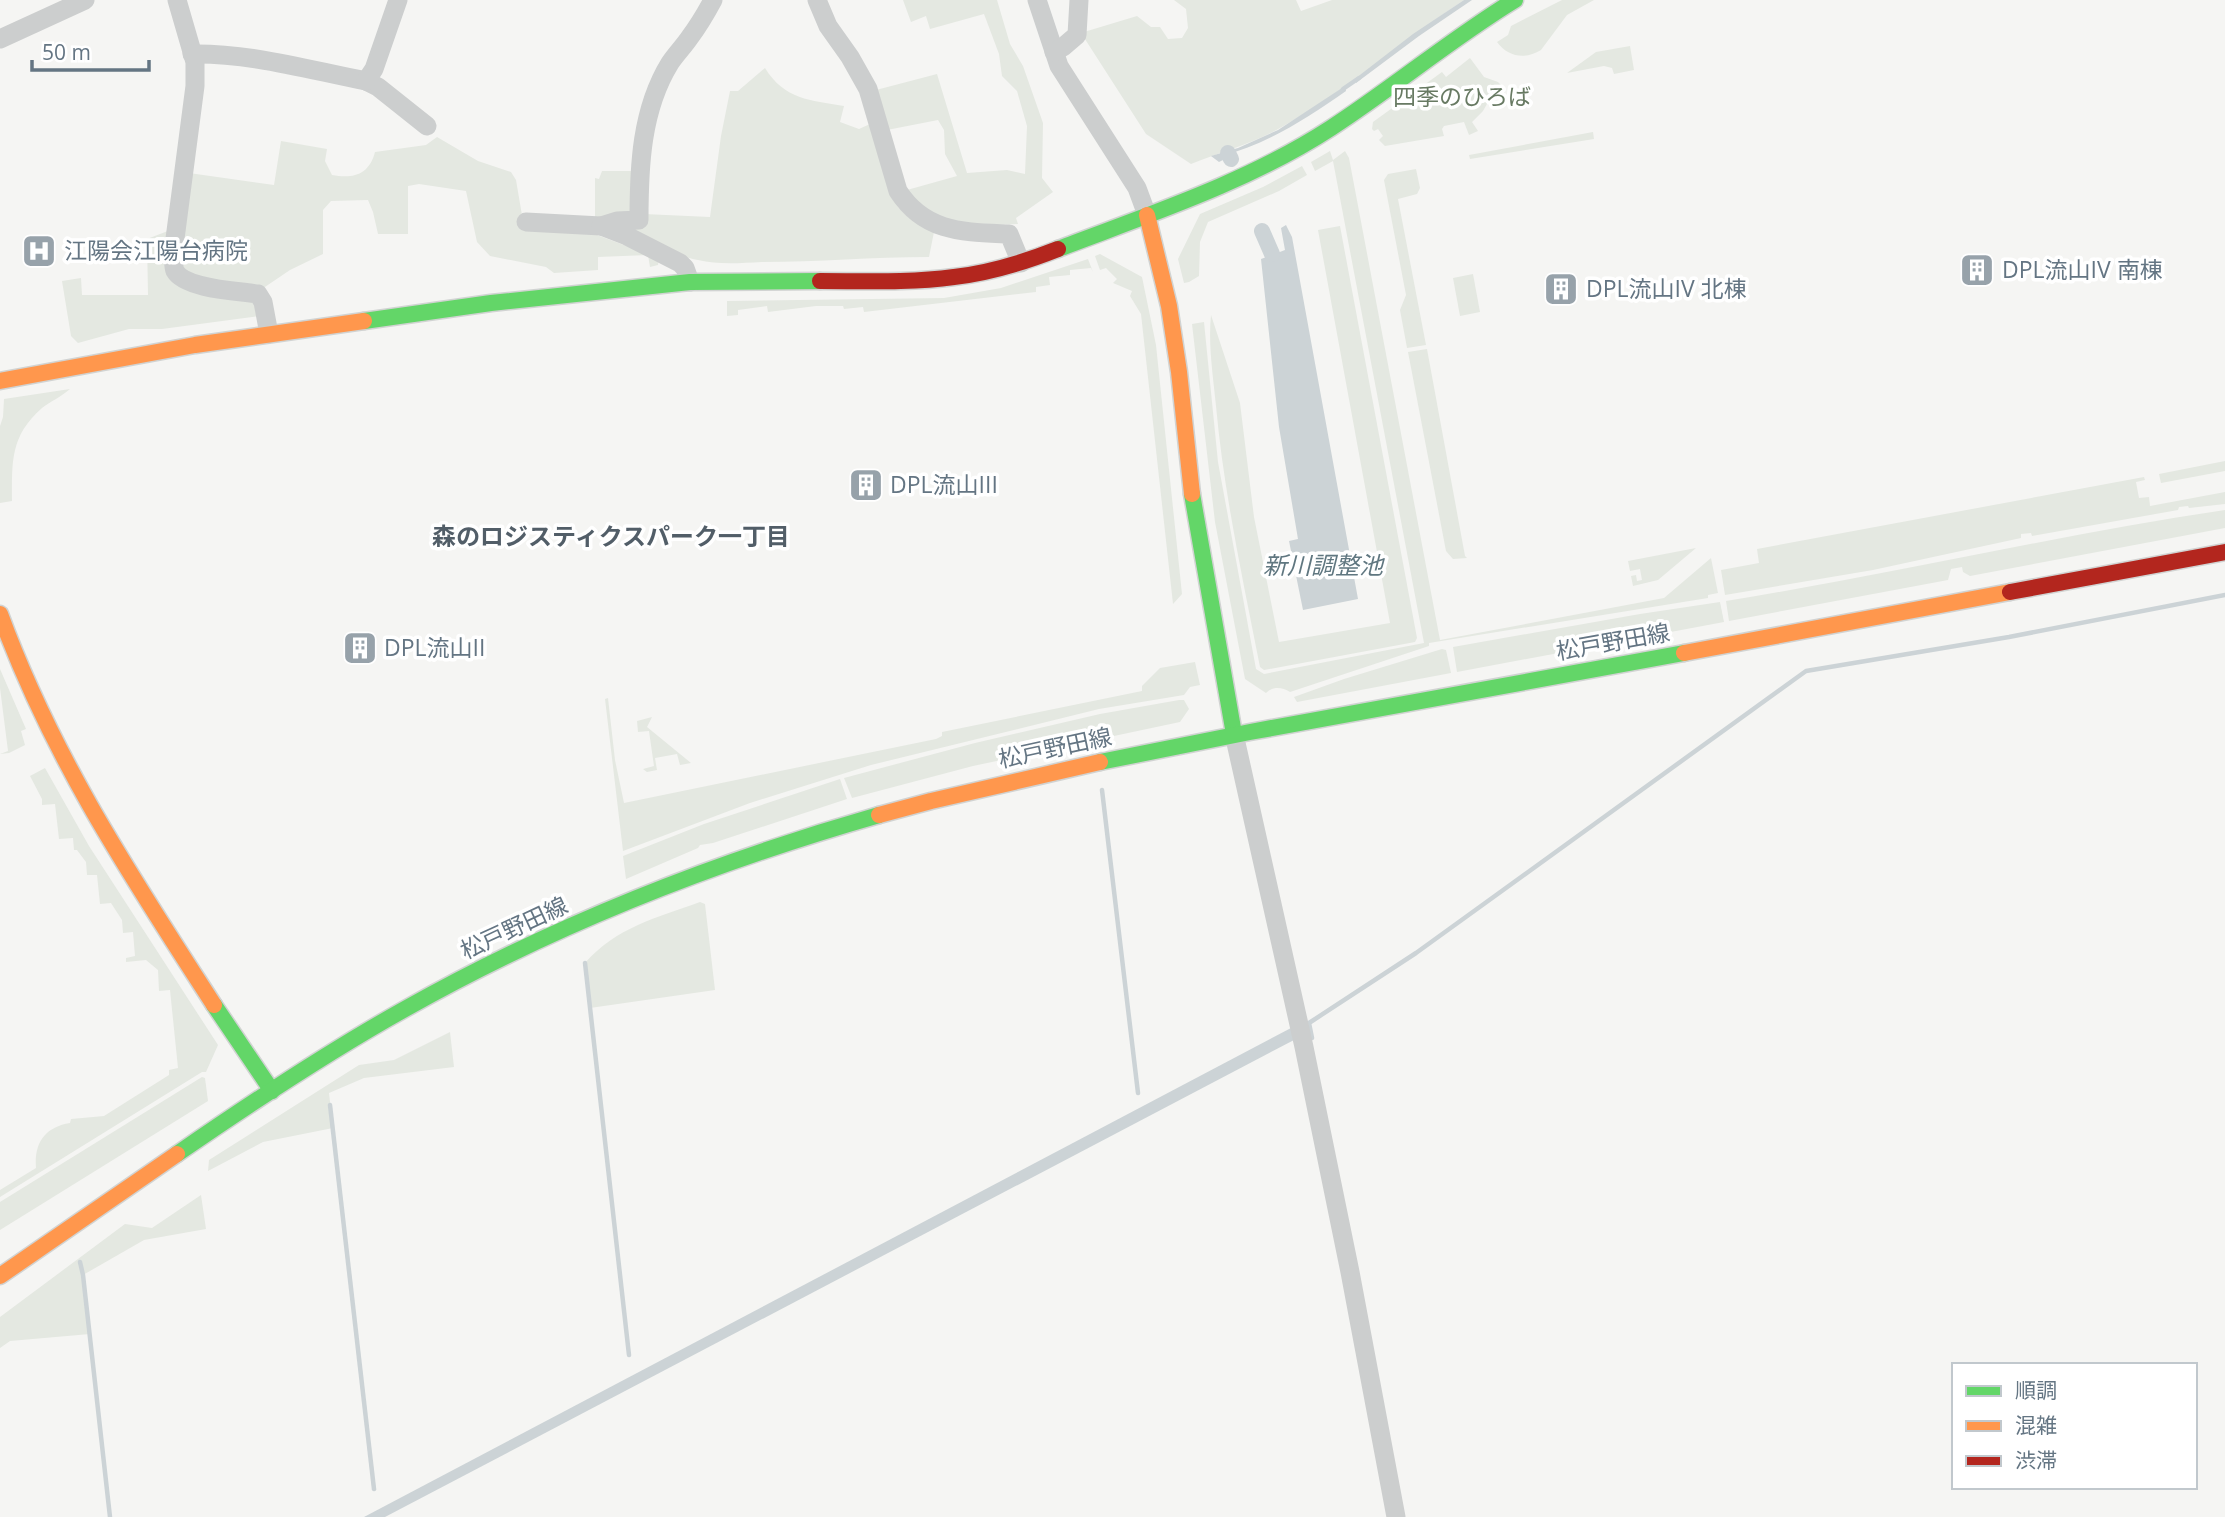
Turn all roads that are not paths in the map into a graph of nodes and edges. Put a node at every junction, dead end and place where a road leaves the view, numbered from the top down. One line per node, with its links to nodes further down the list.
1 (85, 0): 9 (street)
2 (177, 0): 11 (street)
3 (398, 0): 12 (street)
4 (713, 0): 16 (street)
5 (817, 0): 17 (street)
6 (1037, 0): 10 (street)
7 (1079, 0): 10 (street)
8 (1515, 0): 14 (street)
9 (0, 39)
10 (1054, 51): 14 (street)
11 (192, 54): 12 (street); 19 (street)
12 (366, 81): 13 (street)
13 (427, 126)
14 (1147, 215): 17 (street); 23 (street)
15 (526, 222): 16 (street)
16 (601, 226): 18 (street)
17 (1021, 263): 18 (street)
18 (690, 282): 19 (street)
19 (269, 334): 20 (street)
20 (0, 381)
21 (2225, 552): 23 (street, 松戸野田線)
22 (0, 614): 24 (street)
23 (1234, 734): 24 (street, 松戸野田線); 26 (street)
24 (272, 1091): 25 (street, 松戸野田線)
25 (0, 1276)
26 (1396, 1517)

